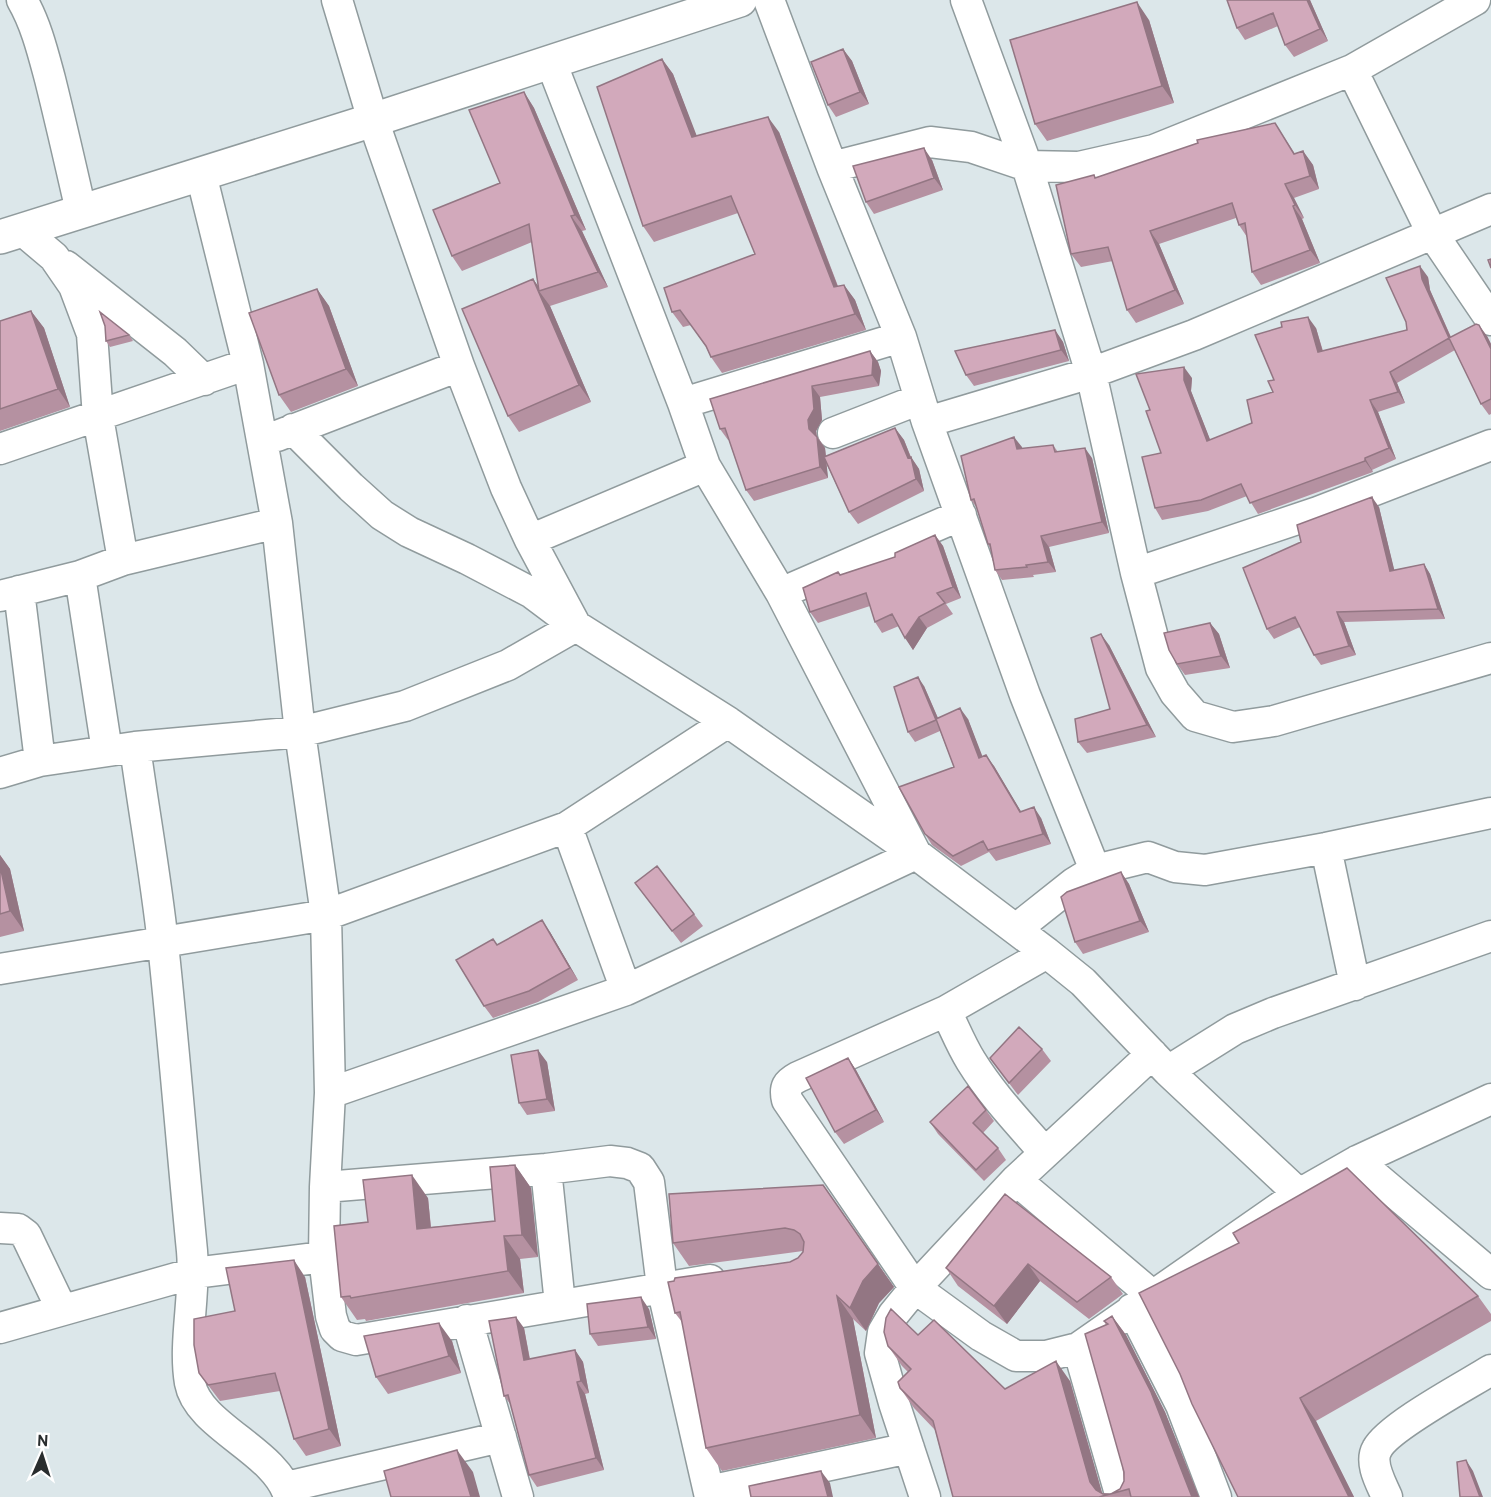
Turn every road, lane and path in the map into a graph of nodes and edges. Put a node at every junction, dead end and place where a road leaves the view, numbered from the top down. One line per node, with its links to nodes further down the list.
1 (22, 0): 14 (street)
2 (337, 0): 9 (street)
3 (740, 0): 7 (street)
4 (769, 0): 10 (street)
5 (966, 0): 11 (street)
6 (1475, 0): 8 (street)
7 (551, 62): 9 (street); 24 (street)
8 (1352, 70): 11 (street); 15 (street)
9 (373, 120): 12 (street); 21 (street)
10 (832, 166): 11 (street); 19 (street)
11 (1027, 166): 22 (street)
12 (201, 174): 14 (street); 20 (street)
13 (1491, 209): 15 (street)
14 (81, 211): 16 (street)
15 (1432, 233): 18 (street); 22 (street)
16 (11, 234): 17 (street)
17 (54, 257): 23 (street); 26 (street)
18 (1491, 320)
19 (902, 337): 24 (street); 25 (street)
20 (248, 364): 23 (street); 29 (street)
21 (459, 366): 27 (street); 35 (street)
22 (1091, 373): 25 (street); 37 (street)
23 (204, 380): 26 (street)
24 (683, 403): 32 (street)
25 (923, 411): 28 (street); 33 (street)
26 (98, 417): 31 (street); 36 (street)
27 (292, 429): 29 (street); 41 (street)
28 (833, 433)
29 (262, 443): 34 (street)
30 (1491, 445): 37 (street)
31 (0, 449)
32 (705, 466): 35 (street); 39 (street)
33 (961, 514): 39 (street); 52 (street)
34 (277, 523): 36 (street); 44 (street)
35 (530, 540): 41 (street)
36 (123, 560): 38 (street)
37 (1136, 573): 42 (street)
38 (80, 576): 40 (street); 45 (street)
39 (781, 593): 51 (street)
40 (9, 594): 46 (street)
41 (576, 626): 43 (street); 44 (street)
42 (1491, 658)
43 (728, 722): 49 (street); 51 (street)
44 (300, 732): 45 (street); 53 (street)
45 (121, 749): 46 (street); 56 (street)
46 (40, 761): 47 (street)
47 (0, 772)
48 (1491, 813): 50 (street)
49 (567, 828): 53 (street); 60 (street)
50 (1326, 848): 52 (street); 59 (street)
51 (915, 862): 54 (street); 60 (street)
52 (1095, 870): 54 (street)
53 (326, 915): 56 (street); 63 (street)
54 (1016, 930): 57 (street)
55 (1491, 936): 59 (street)
56 (163, 943): 58 (street); 73 (street)
57 (1047, 953): 61 (street); 62 (street)
58 (0, 969)
59 (1355, 985): 62 (street)
60 (626, 990): 63 (street)
61 (946, 1011): 65 (street); 77 (street)
62 (1160, 1063): 65 (street); 70 (street)
63 (330, 1093): 69 (street)
64 (1491, 1099): 66 (street)
65 (1045, 1153): 68 (street)
66 (1357, 1161): 70 (street); 74 (street)
67 (546, 1169): 69 (street); 76 (street); 79 (street)
68 (1016, 1180): 77 (street); 78 (street)
69 (325, 1187): 72 (street)
70 (1299, 1194): 78 (street)
71 (0, 1228): 80 (street)
72 (324, 1257): 73 (street); 81 (street)
73 (194, 1274): 80 (street); 87 (street)
74 (1491, 1274)
75 (732, 1277): 76 (street)
76 (662, 1287): 79 (street); 88 (street)
77 (915, 1288): 83 (street); 86 (street)
78 (1143, 1303): 83 (street); 92 (street)
79 (560, 1304): 81 (street)
80 (62, 1310): 82 (street)
81 (467, 1320): 85 (street)
82 (0, 1328)
83 (1078, 1348): 91 (street)
84 (1491, 1370): 93 (street)
85 (501, 1437): 87 (street); 89 (street)
86 (909, 1448): 88 (street); 90 (street)
87 (287, 1492)
88 (710, 1494)
89 (518, 1497)
90 (925, 1497)
91 (1121, 1497)
92 (1216, 1497)
93 (1387, 1497)

